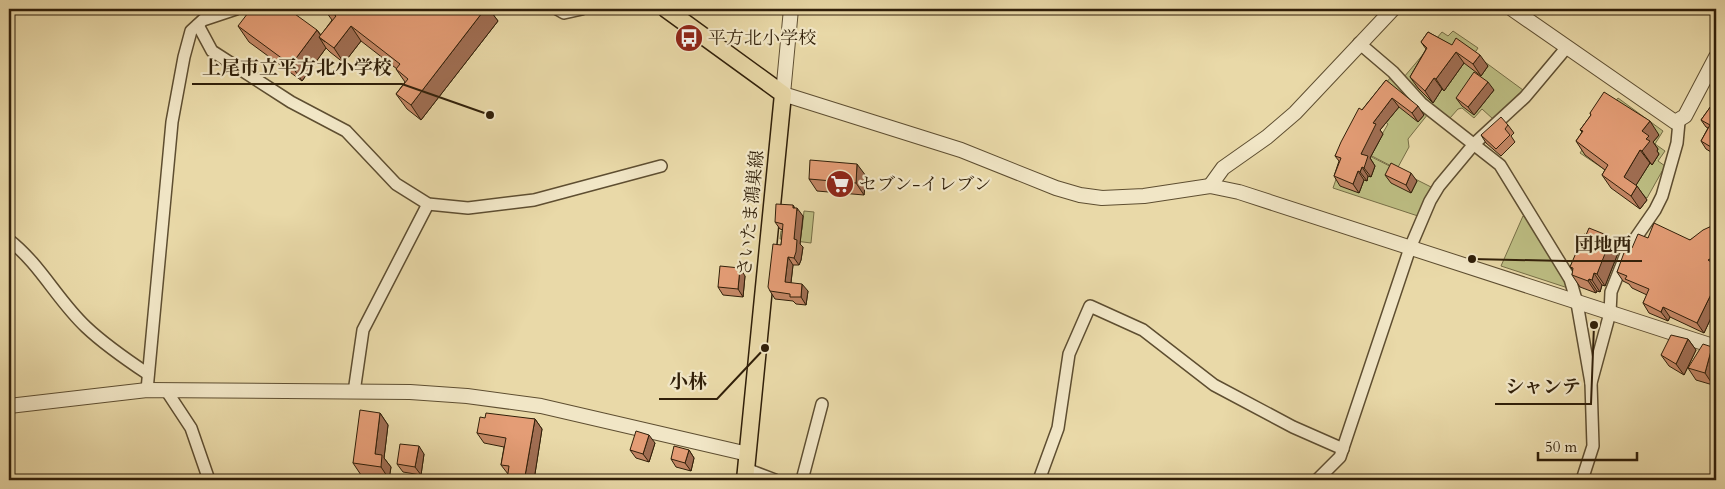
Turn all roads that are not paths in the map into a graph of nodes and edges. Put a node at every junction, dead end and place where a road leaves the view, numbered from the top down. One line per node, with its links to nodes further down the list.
1 (236, 9): 8 (street)
2 (557, 9): 3 (street)
3 (582, 9)
4 (666, 9): 12 (main road)
5 (791, 9): 12 (street)
6 (1393, 9): 9 (street)
7 (1512, 9): 10 (street)
8 (198, 25): 17 (street); 23 (street)
9 (1360, 43): 14 (street); 16 (street)
10 (1567, 48): 13 (street); 14 (street)
11 (1716, 57): 13 (street)
12 (782, 94): 16 (street); 31 (main road, さいたま鴻巣線)
13 (1679, 122): 21 (street)
14 (1474, 144): 19 (street); 20 (street)
15 (661, 166): 17 (street)
16 (1210, 186): 19 (street)
17 (428, 204): 27 (street)
18 (9, 240): 23 (street)
19 (1410, 248): 20 (street); 30 (street)
20 (1577, 303): 21 (street); 24 (street)
21 (1610, 313): 22 (street); 24 (street)
22 (1716, 346)
23 (148, 374): 25 (street)
24 (1591, 383): 37 (street)
25 (147, 390): 26 (street); 29 (street)
26 (166, 390): 27 (street); 32 (street)
27 (354, 392): 31 (street)
28 (822, 404): 34 (street)
29 (9, 406)
30 (1343, 449): 35 (street); 36 (street)
31 (747, 468): 33 (street)
32 (209, 480)
33 (775, 480)
34 (802, 480)
35 (1039, 480)
36 (1317, 480)
37 (1582, 480)

